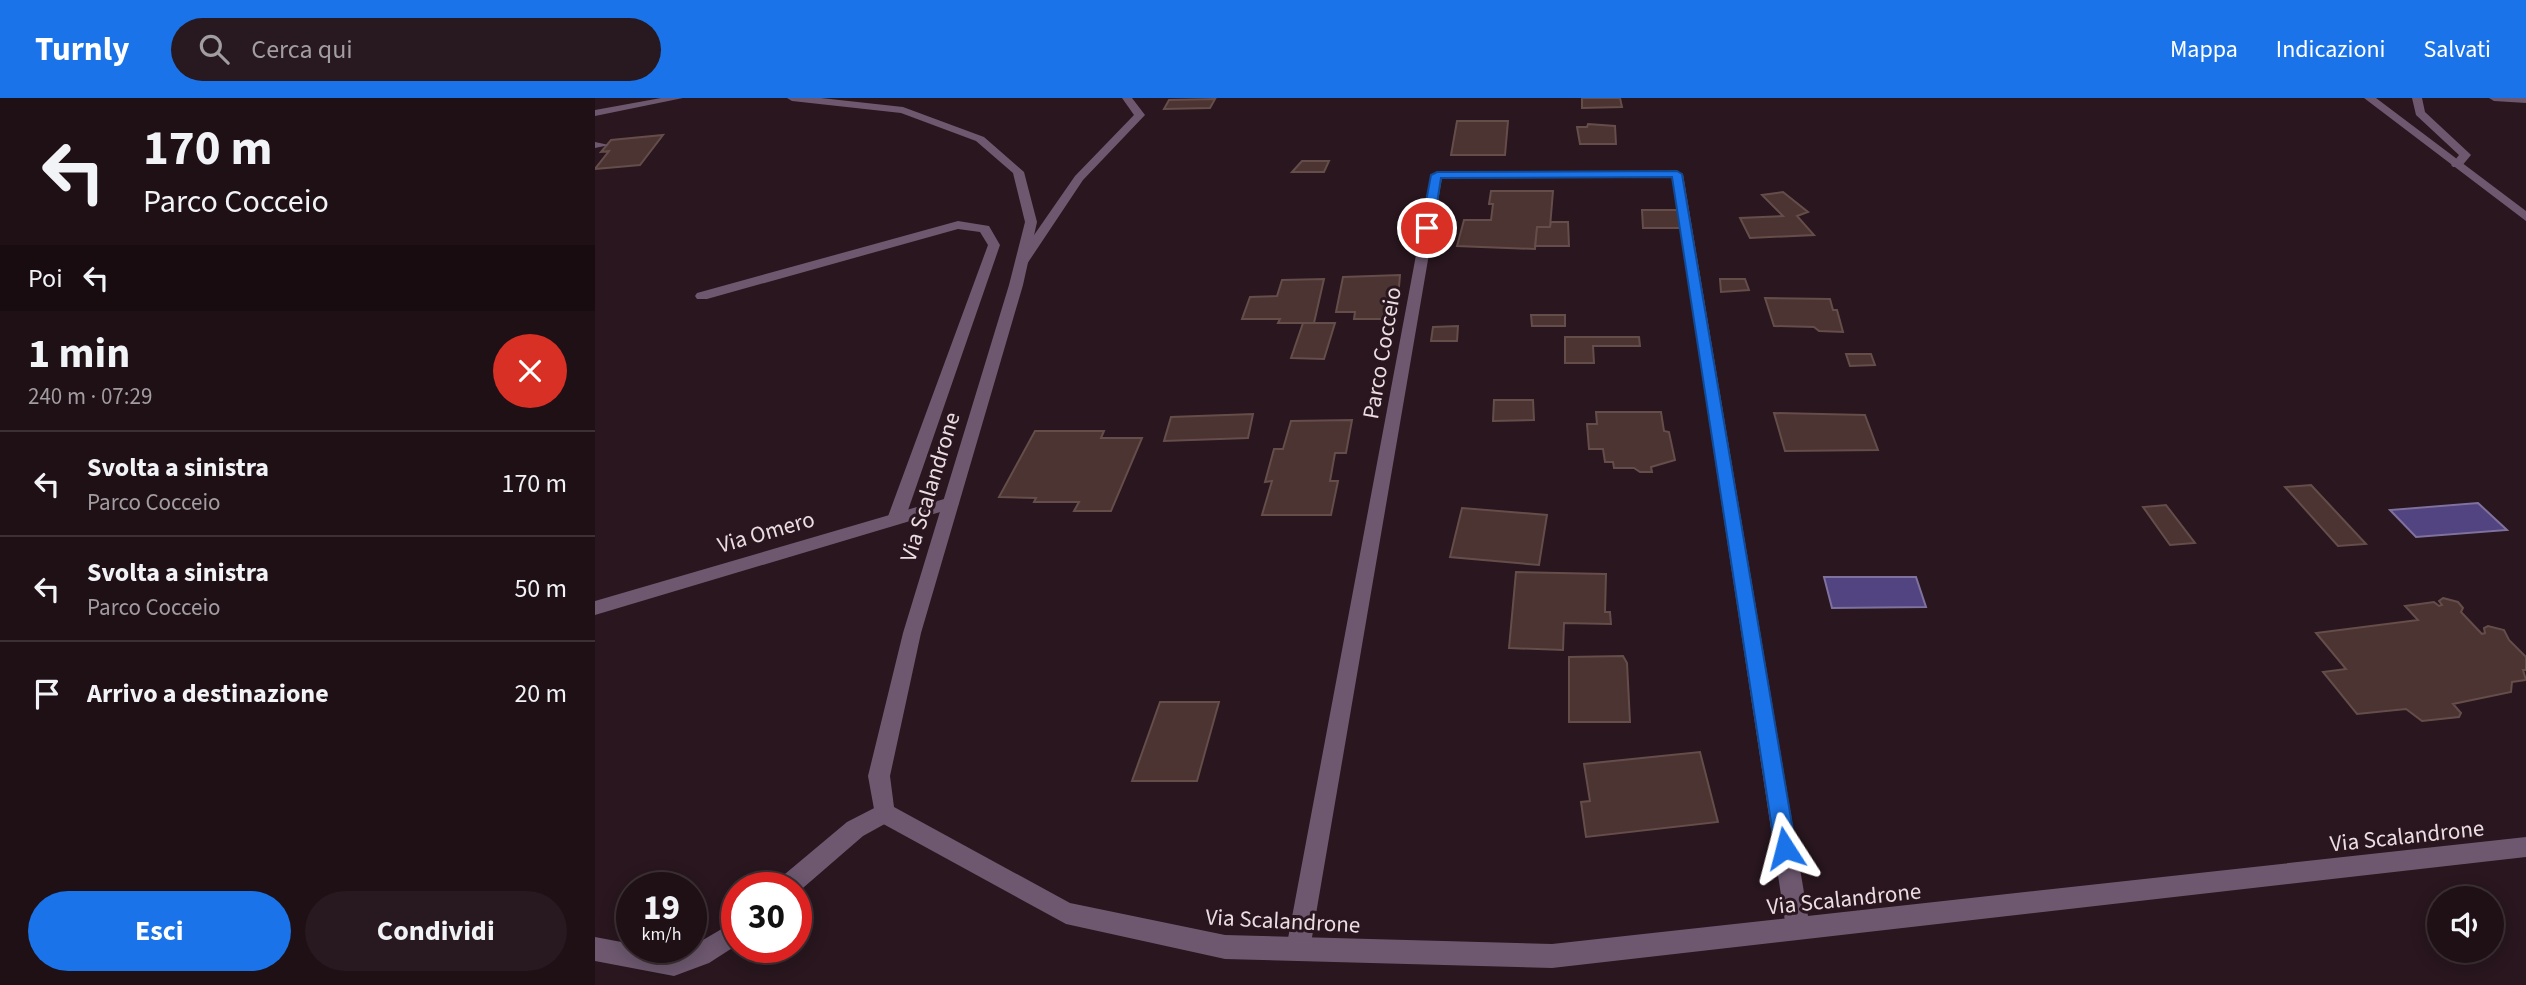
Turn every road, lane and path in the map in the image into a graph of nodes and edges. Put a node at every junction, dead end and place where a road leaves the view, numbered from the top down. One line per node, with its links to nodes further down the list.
1 (678, 98): 8 (street)
2 (792, 98): 11 (street, Via Scalandrone)
3 (1127, 98): 11 (street)
4 (2368, 98): 9 (street)
5 (2417, 98): 9 (street)
6 (2494, 98): 7 (street)
7 (2526, 100)
8 (595, 113)
9 (2457, 165): 10 (street)
10 (2526, 217)
11 (1022, 261): 13 (street, Via Scalandrone)
12 (702, 296): 14 (street)
13 (951, 503): 14 (street, Via Omero); 16 (street, Via Scalandrone)
14 (896, 519): 15 (street, Via Omero)
15 (595, 608)
16 (884, 813): 18 (street); 22 (street, Via Scalandrone)
17 (2526, 847): 19 (street, Via Scalandrone)
18 (804, 872)
19 (1798, 928): 22 (street, Via Scalandrone); 22 (street, Parco Cocceio)
20 (721, 941): 21 (street)
21 (595, 949)
22 (1298, 949)

